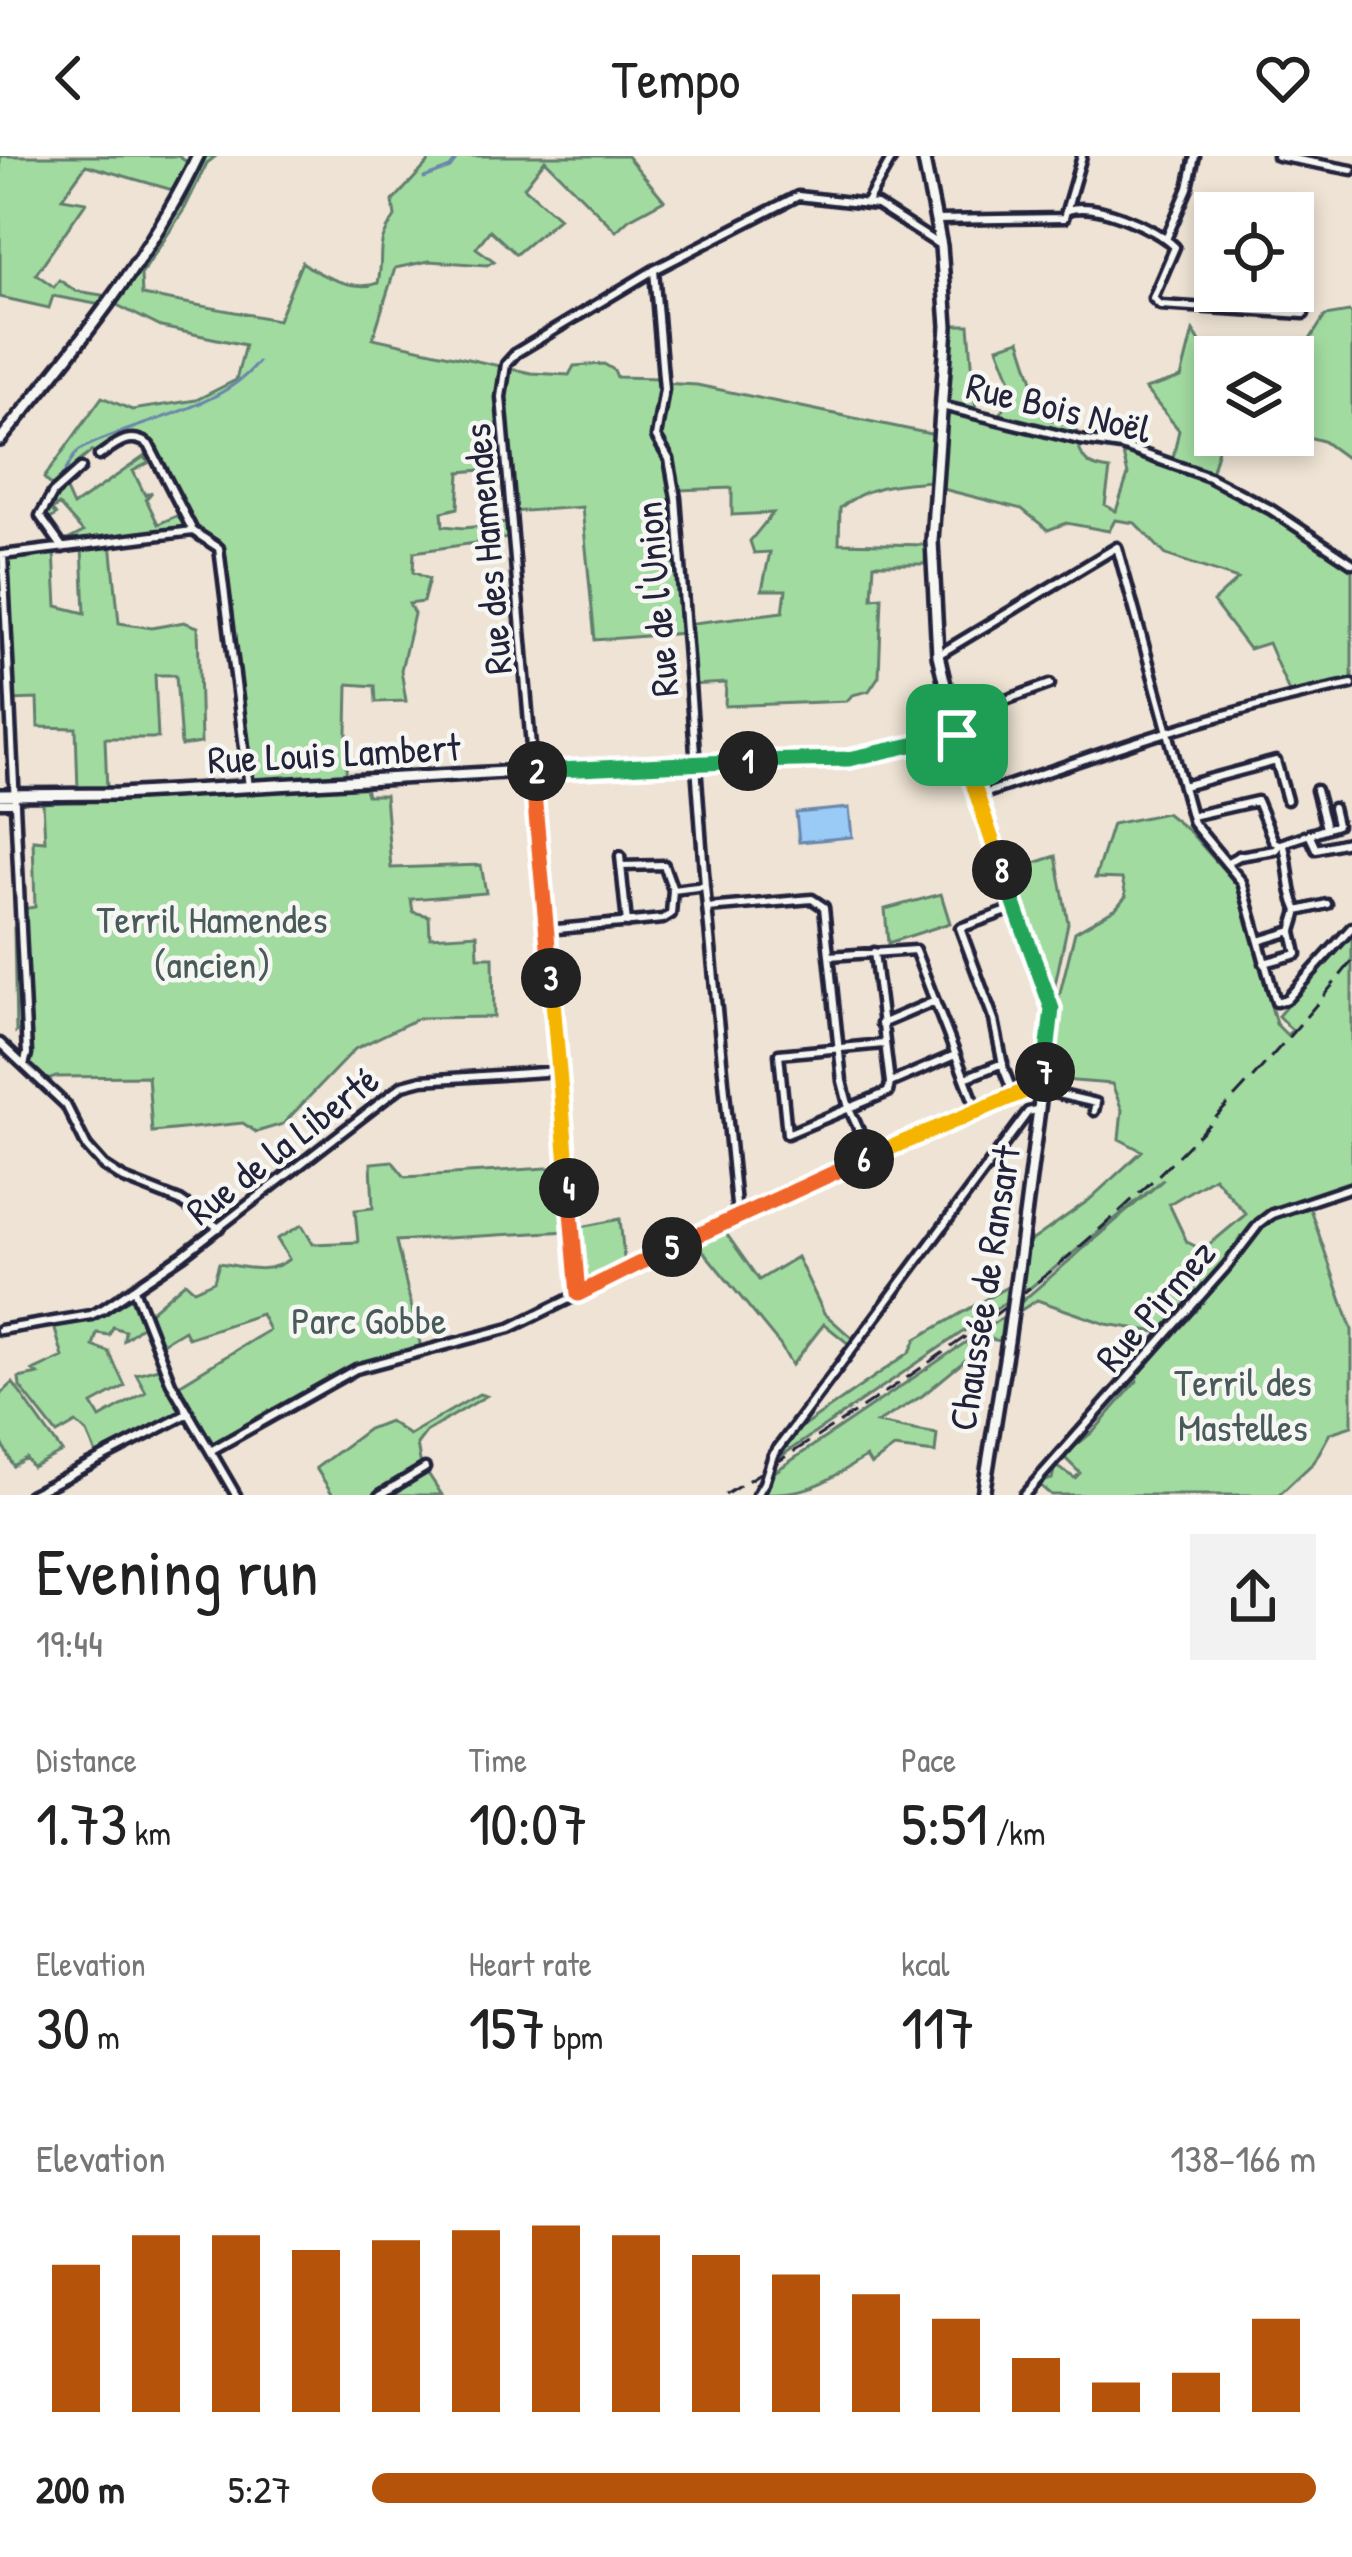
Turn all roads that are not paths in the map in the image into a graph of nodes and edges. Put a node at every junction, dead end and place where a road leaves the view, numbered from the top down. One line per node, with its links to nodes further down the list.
1 (198, 156): 16 (main road)
2 (893, 156): 8 (street)
3 (922, 156): 10 (main road, Chaussée de Ransart)
4 (1082, 156): 9 (street)
5 (1195, 156): 11 (street)
6 (1277, 156): 7 (street)
7 (1352, 170)
8 (867, 202): 12 (street, Rue des Hamendes); 13 (street, Rue des Hamendes)
9 (1068, 210): 10 (street); 11 (street)
10 (936, 220): 12 (main road, Chaussée de Ransart)
11 (1166, 238): 14 (street)
12 (941, 246): 15 (main road, Chaussée de Ransart)
13 (654, 271): 30 (street, Rue de l'Union); 31 (street, Rue des Hamendes)
14 (1304, 314)
15 (942, 406): 24 (street, Rue Bois Noël); 25 (main road, Chaussée de Ransart)
16 (0, 440)
17 (99, 456): 19 (street)
18 (81, 468): 22 (street)
19 (193, 531): 22 (street); 35 (street)
20 (1114, 533): 21 (street)
21 (1117, 547): 25 (street); 28 (street)
22 (63, 548): 23 (street)
23 (2, 555): 39 (street)
24 (1352, 563)
25 (938, 655): 29 (main road, Chaussée de Ransart)
26 (1050, 684): 29 (street)
27 (1352, 684): 28 (street)
28 (1166, 729): 34 (street); 37 (street)
29 (956, 730): 30 (main road, Rue Louis Lambert); 37 (main road, Chaussée de Ransart)
30 (695, 763): 31 (main road, Rue Louis Lambert); 48 (street, Rue de l'Union)
31 (532, 772): 35 (main road, Rue Louis Lambert); 56 (street, Rue des Hamendes)
32 (1294, 776): 33 (street)
33 (1281, 779): 34 (street); 40 (street)
34 (1183, 786): 42 (street)
35 (249, 787): 39 (main road, Rue Louis Lambert)
36 (1316, 790): 43 (street)
37 (977, 796): 52 (main road, Chaussée de Ransart)
38 (0, 799): 39 (main road, Rue Louis Lambert)
39 (13, 800): 69 (street)
40 (1287, 800)
41 (1333, 808): 43 (street)
42 (1191, 816): 46 (street); 47 (street)
43 (1326, 828): 44 (street)
44 (1309, 834): 45 (street); 46 (street)
45 (1352, 841)
46 (1280, 844): 47 (street); 53 (street)
47 (1226, 863): 58 (street)
48 (705, 886): 49 (street); 51 (street, Rue de l'Union)
49 (674, 890): 54 (street); 54 (street)
50 (1327, 904): 53 (street)
51 (707, 908): 60 (street); 81 (street, Rue de l'Union)
52 (1016, 908): 68 (street); 73 (main road, Chaussée de Ransart)
53 (1298, 911): 57 (street)
54 (627, 923): 56 (street)
55 (1352, 927): 61 (street)
56 (547, 930): 70 (street, Rue des Hamendes)
57 (1292, 931): 58 (street); 61 (street)
58 (1259, 941): 61 (street)
59 (874, 952): 60 (street); 62 (street); 63 (street)
60 (829, 956): 66 (street)
61 (1264, 963)
62 (935, 1001): 63 (street); 67 (street)
63 (881, 1024): 65 (street)
64 (0, 1043): 69 (street)
65 (883, 1044): 66 (street); 72 (street)
66 (838, 1048): 75 (street); 75 (street)
67 (955, 1055): 71 (street); 72 (street)
68 (1003, 1064): 71 (street); 74 (street)
69 (24, 1065): 82 (street)
70 (559, 1071): 82 (street, Rue de la Liberté); 84 (street, Rue des Hamendes)
71 (965, 1078): 77 (street)
72 (890, 1083): 75 (street)
73 (1044, 1089): 74 (street); 76 (main road, Chaussée de Ransart); 78 (street)
74 (1014, 1095): 77 (street)
75 (849, 1108): 79 (street)
76 (1041, 1109): 93 (street, bridge); 94 (main road, Chaussée de Ransart, bridge)
77 (978, 1112): 79 (street)
78 (1094, 1112)
79 (871, 1156): 81 (street)
80 (1352, 1187): 95 (street, Rue Pirmez)
81 (737, 1215): 84 (street)
82 (219, 1228): 83 (street, Rue de la Liberté)
83 (134, 1289): 85 (street); 87 (street)
84 (578, 1294): 88 (street)
85 (2, 1330): 86 (street)
86 (0, 1339)
87 (189, 1413): 88 (street); 90 (street)
88 (212, 1450): 91 (street)
89 (425, 1468): 92 (street)
90 (30, 1495)
91 (236, 1495)
92 (380, 1495)
93 (757, 1495)
94 (983, 1495)
95 (1024, 1495)

